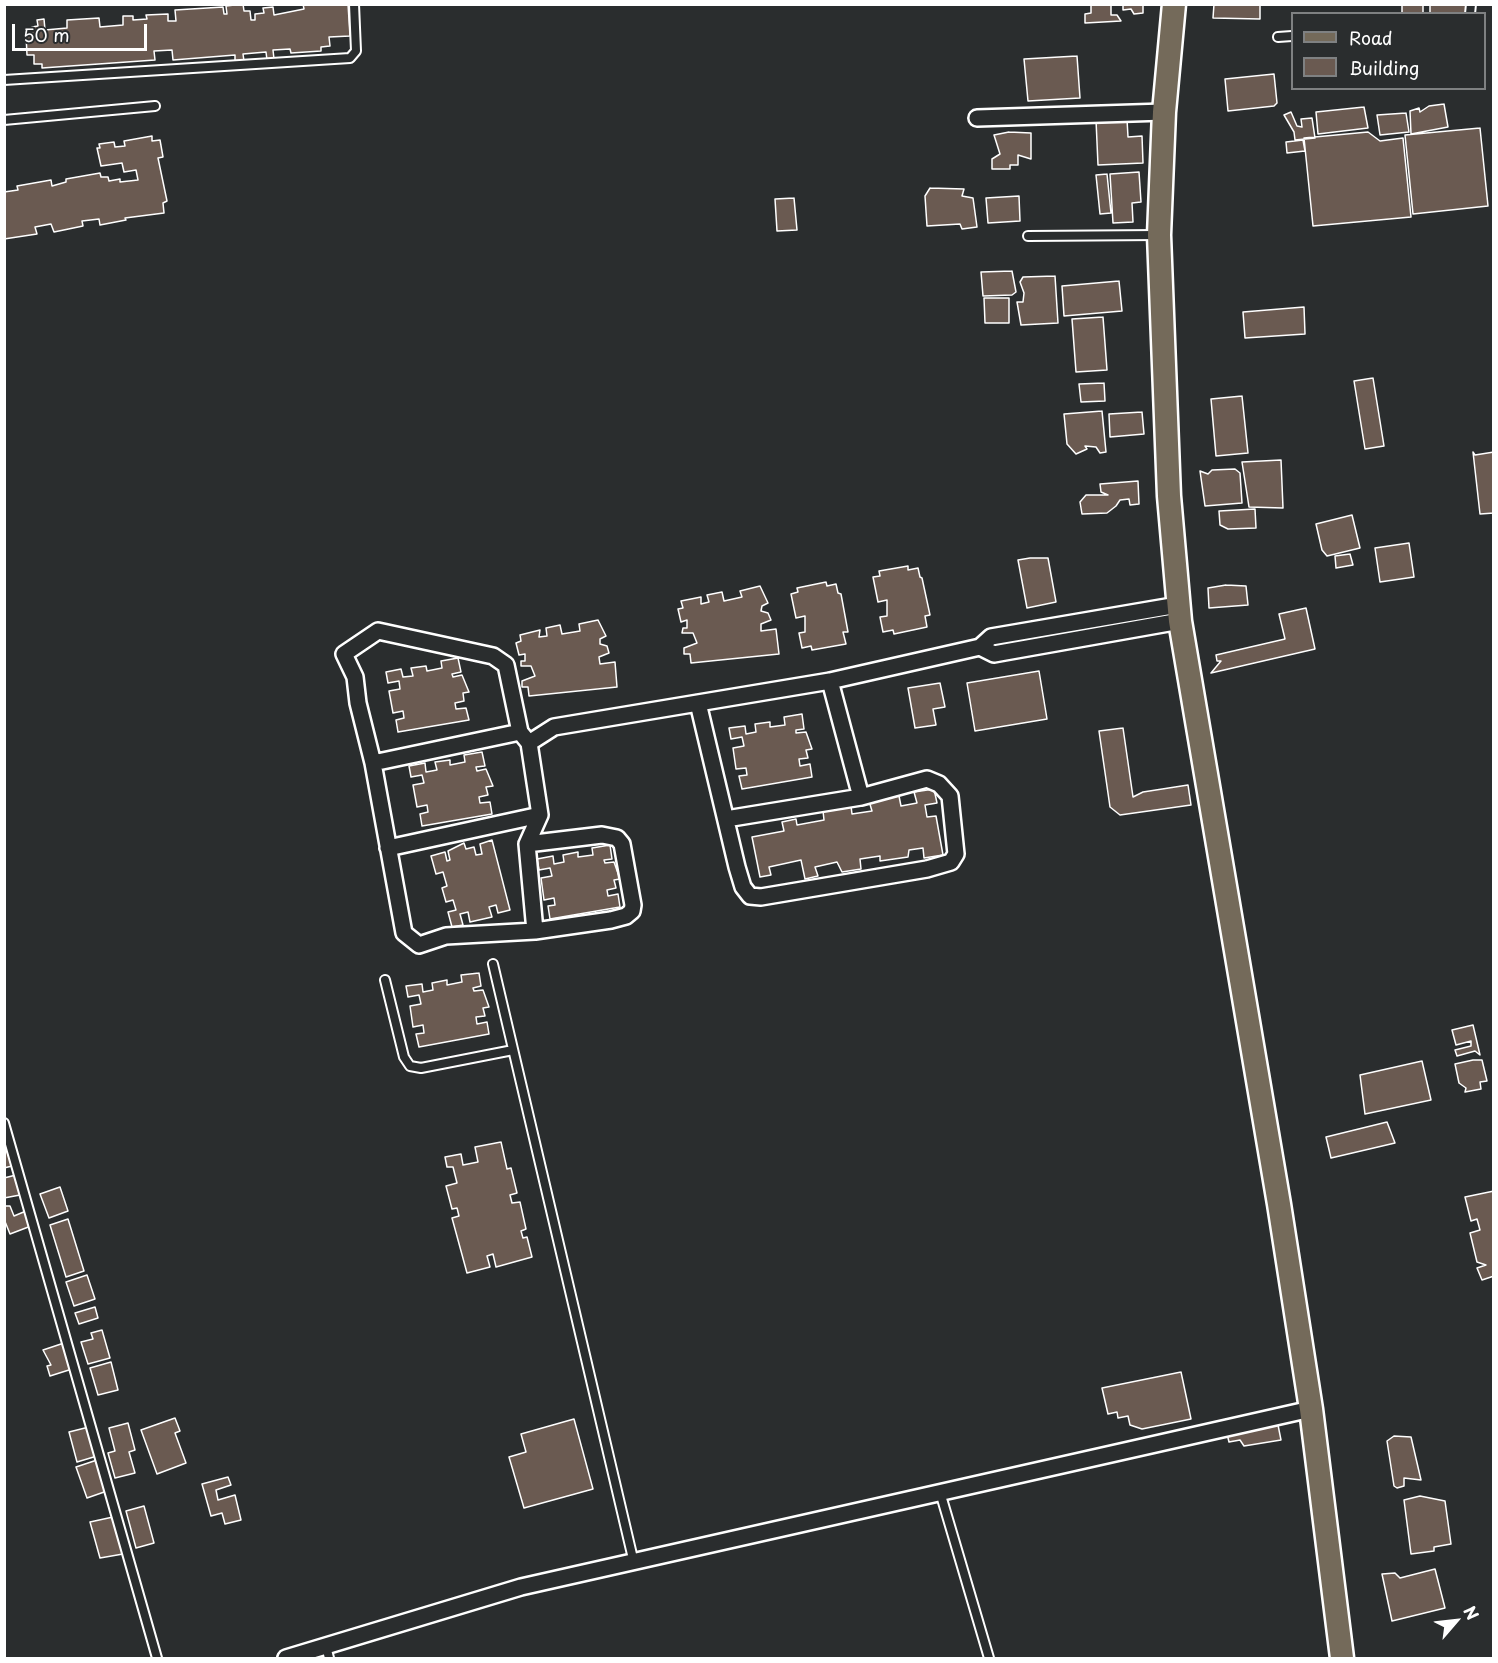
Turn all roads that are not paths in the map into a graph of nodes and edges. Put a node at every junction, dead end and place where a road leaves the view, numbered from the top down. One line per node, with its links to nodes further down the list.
1 (354, 4): 5 (lane)
2 (1174, 4): 7 (main road)
3 (1278, 36): 4 (lane)
4 (1291, 36)
5 (4, 80)
6 (155, 106): 9 (lane)
7 (1164, 112): 8 (street); 10 (main road)
8 (977, 118)
9 (4, 120)
10 (1159, 235): 11 (lane); 12 (main road)
11 (1028, 236)
12 (1179, 613): 13 (street); 27 (main road)
13 (830, 681): 14 (street); 17 (street)
14 (698, 704): 15 (street); 19 (street)
15 (525, 737): 16 (street); 16 (street); 18 (street)
16 (373, 763): 21 (street)
17 (861, 797): 19 (street); 19 (street)
18 (540, 815): 20 (street); 21 (street)
19 (726, 819)
20 (527, 844): 22 (street); 22 (street)
21 (388, 849): 22 (street)
22 (535, 931)
23 (493, 964): 25 (lane)
24 (385, 980): 25 (lane)
25 (513, 1050): 29 (lane)
26 (4, 1124): 31 (lane)
27 (1311, 1409): 28 (street); 34 (main road)
28 (940, 1492): 29 (street); 33 (lane)
29 (634, 1563): 30 (street)
30 (328, 1652): 32 (street)
31 (158, 1659)
32 (286, 1659)
33 (988, 1659)
34 (1342, 1659)

